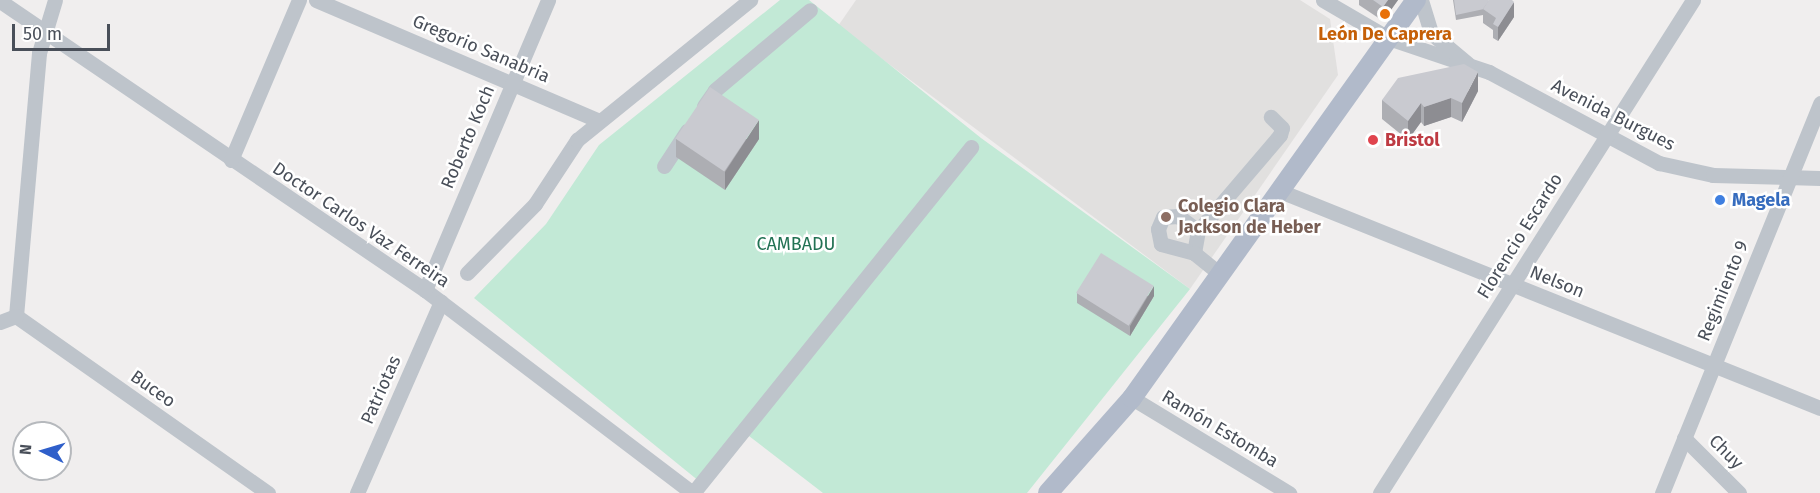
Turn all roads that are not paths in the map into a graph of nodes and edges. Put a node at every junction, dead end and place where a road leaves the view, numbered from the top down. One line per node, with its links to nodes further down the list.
1 (55, 0): 12 (street)
2 (299, 0): 21 (street)
3 (316, 0): 15 (street, Gregorio Sanabria)
4 (548, 0): 15 (street, Roberto Koch)
5 (750, 0): 18 (street)
6 (1323, 0): 13 (street, Avenida Burgues)
7 (1416, 0): 13 (main road)
8 (1421, 0): 14 (street, Avenida Burgues)
9 (1693, 0): 19 (street, Florencio Escardo)
10 (0, 1): 12 (street, Doctor Carlos Vaz Ferreira)
11 (810, 9): 22 (street)
12 (44, 30): 21 (street, Doctor Carlos Vaz Ferreira); 33 (street)
13 (1388, 38): 14 (street, Avenida Burgues); 25 (main road)
14 (1468, 64): 19 (street, Avenida Burgues)
15 (512, 84): 18 (street, Gregorio Sanabria); 31 (street, Roberto Koch)
16 (1820, 103): 23 (street, Regimiento 9)
17 (1271, 117): 26 (street)
18 (598, 120): 28 (street)
19 (1606, 136): 23 (street, Avenida Burgues); 30 (street, Florencio Escardo)
20 (971, 147): 42 (street)
21 (231, 160): 31 (street, Doctor Carlos Vaz Ferreira)
22 (664, 166)
23 (1791, 177): 24 (street, Avenida Burgues); 35 (street, Regimiento 9)
24 (1820, 178)
25 (1280, 191): 29 (main road); 30 (street, Nelson)
26 (1198, 231): 27 (street); 27 (street)
27 (1194, 253): 29 (street)
28 (467, 273)
29 (1220, 274): 36 (main road)
30 (1512, 285): 35 (street, Nelson); 45 (street, Florencio Escardo)
31 (425, 290): 32 (street, Doctor Carlos Vaz Ferreira)
32 (441, 302): 39 (street, Doctor Carlos Vaz Ferreira); 41 (street, Patriotas)
33 (16, 316): 34 (street); 40 (street, Buceo)
34 (0, 322)
35 (1713, 366): 37 (street, Nelson); 38 (street, Regimiento 9)
36 (1132, 398): 43 (main road); 44 (street, Ramón Estomba)
37 (1820, 408)
38 (1684, 438): 46 (street, Regimiento 9); 47 (street, Chuy)
39 (673, 488): 42 (street, Doctor Carlos Vaz Ferreira)
40 (268, 493)
41 (357, 493)
42 (692, 493)
43 (1048, 493)
44 (1289, 493)
45 (1380, 493)
46 (1662, 493)
47 (1739, 493)

